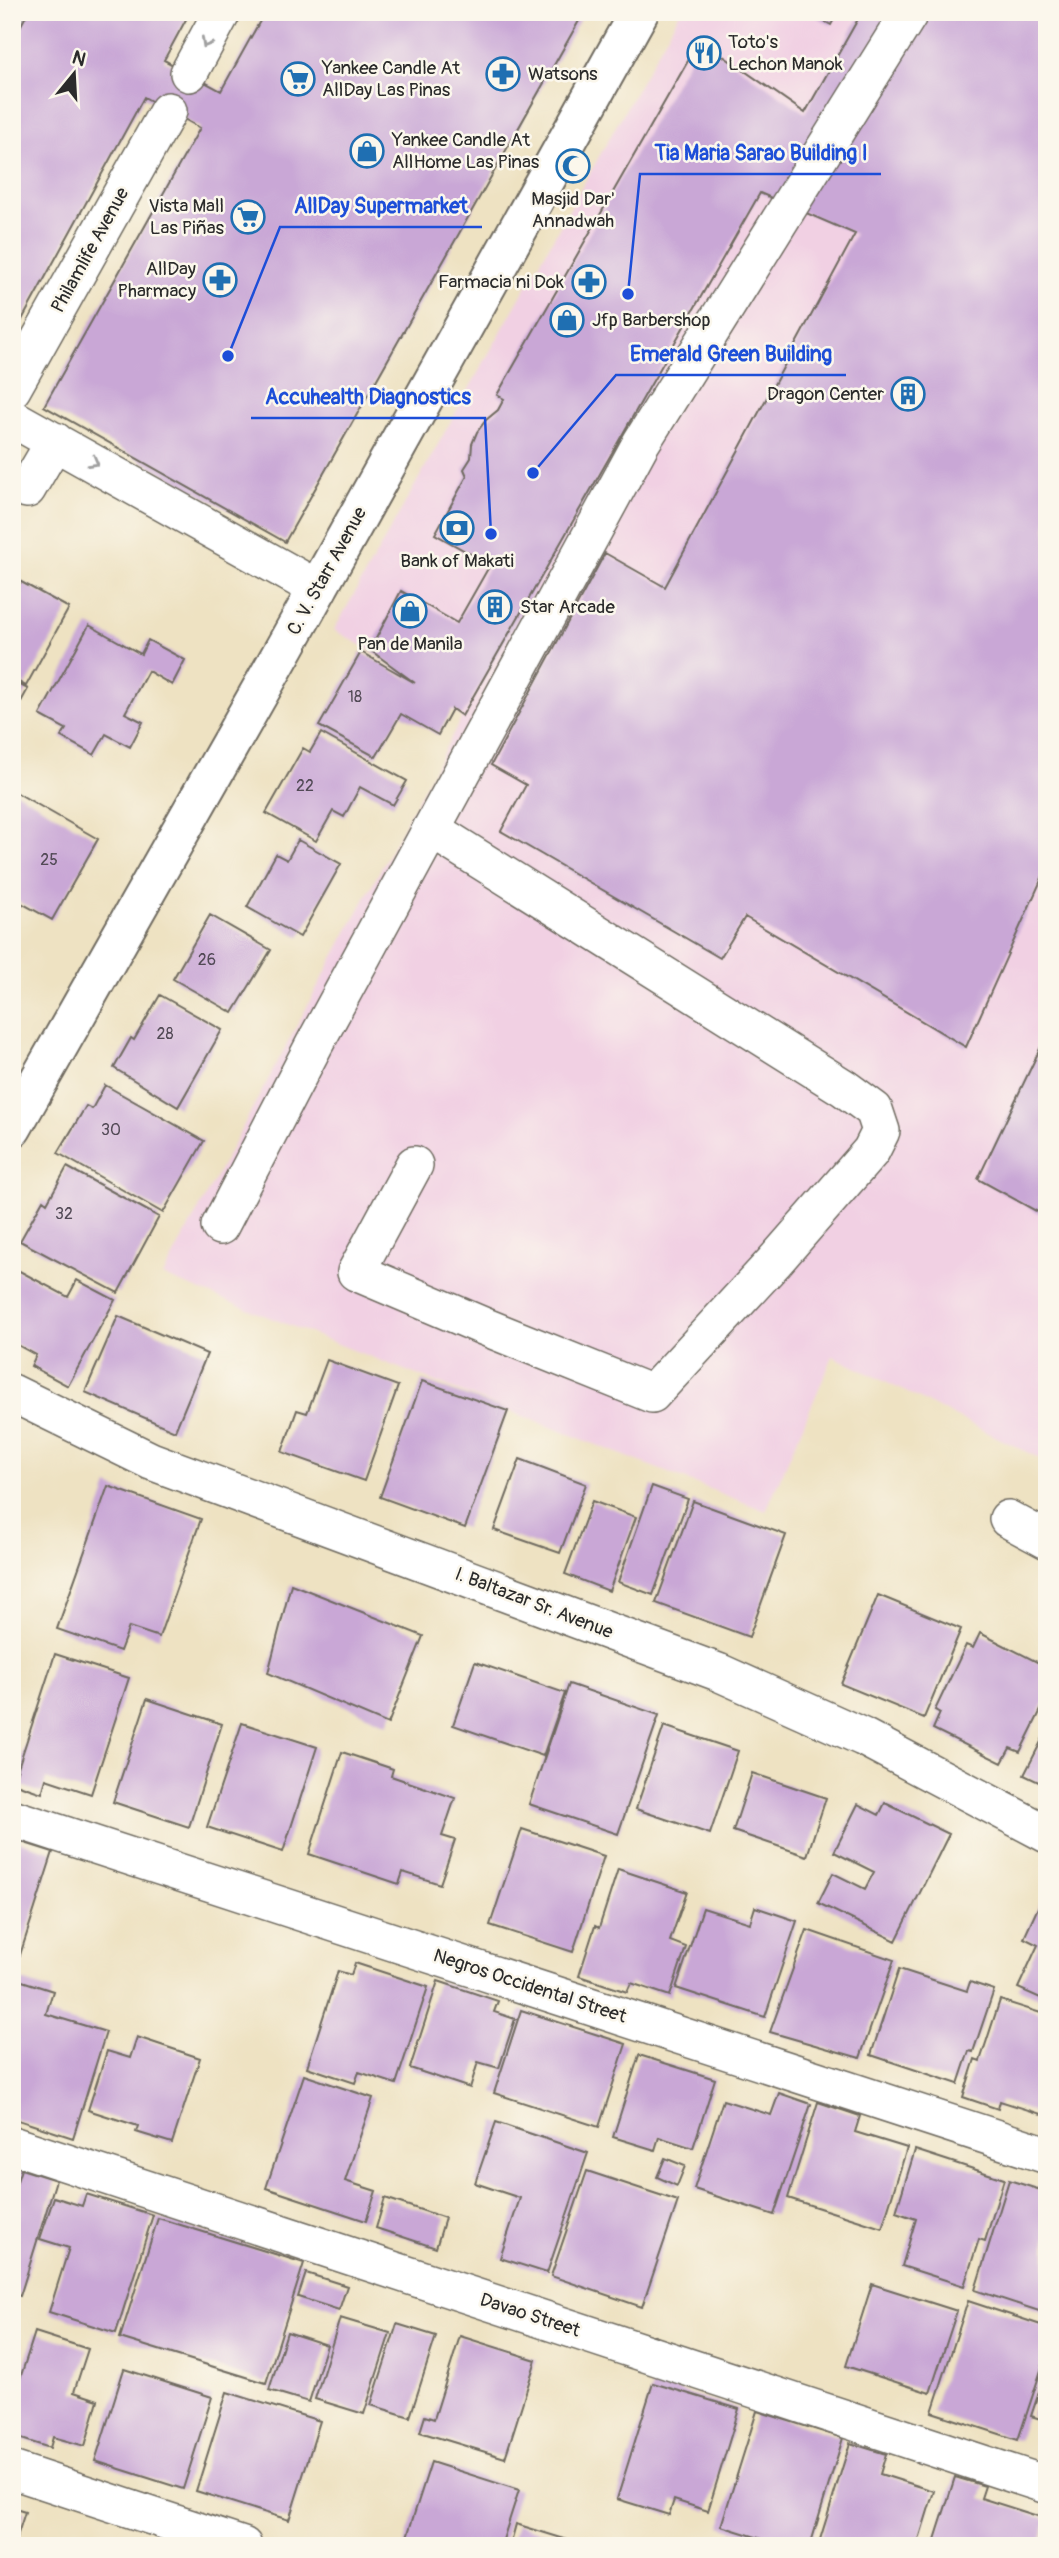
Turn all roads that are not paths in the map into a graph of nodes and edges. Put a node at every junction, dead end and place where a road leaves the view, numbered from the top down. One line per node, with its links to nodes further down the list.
1 (222, 12): 4 (street, one-way to 4)
2 (639, 12): 11 (main road, C. V. Starr Avenue)
3 (910, 12): 12 (street)
4 (189, 73)
5 (168, 111): 6 (street, Philamlife Avenue)
6 (23, 344): 7 (street, Philamlife Avenue)
7 (12, 389)
8 (12, 418): 9 (street)
9 (55, 441): 10 (street); 11 (street, one-way to 11)
10 (27, 489)
11 (318, 589): 13 (main road, C. V. Starr Avenue)
12 (431, 829): 14 (street); 15 (street)
13 (12, 1128)
14 (414, 1165)
15 (220, 1226)
16 (12, 1393): 20 (street, I. Baltazar Sr. Avenue)
17 (1008, 1519): 18 (street)
18 (1047, 1540)
19 (12, 1818): 22 (street, Negros Occidental Street)
20 (1047, 1834)
21 (12, 2145): 24 (street, Davao Street)
22 (1047, 2155)
23 (12, 2470): 25 (street)
24 (1047, 2485)
25 (243, 2546)

